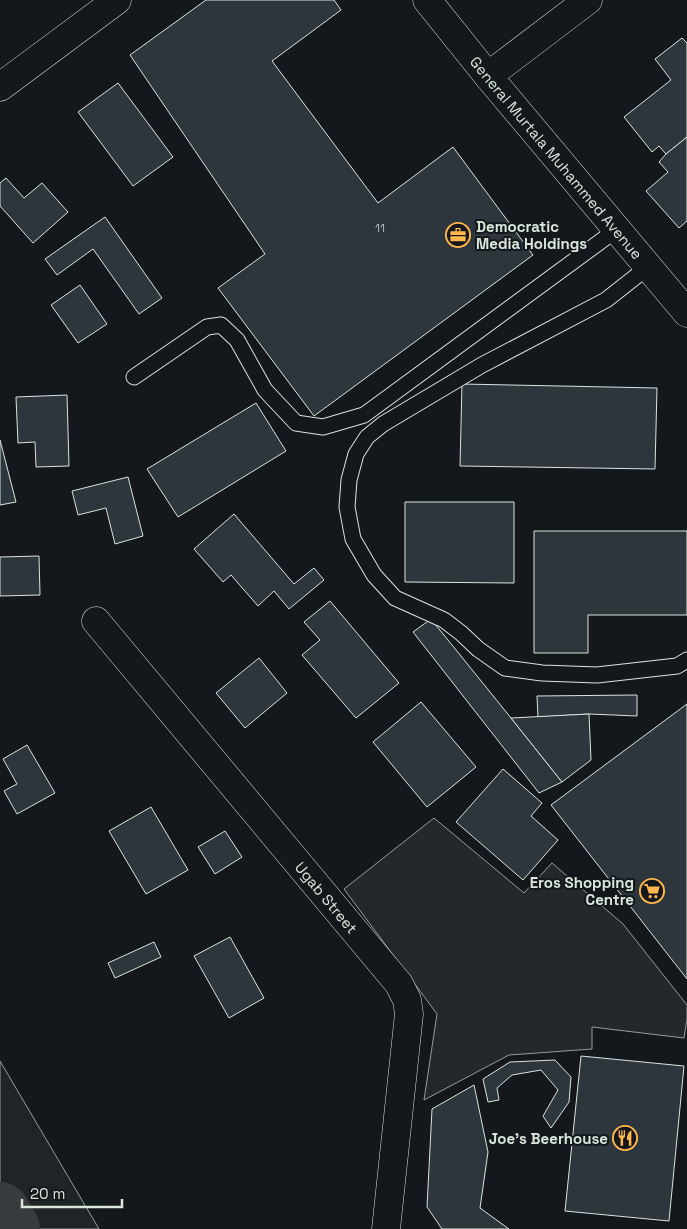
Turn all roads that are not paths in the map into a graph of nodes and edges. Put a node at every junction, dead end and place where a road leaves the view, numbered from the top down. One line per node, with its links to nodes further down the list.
1 (117, 0): 5 (street)
2 (426, 0): 4 (street, General Murtala Muhammed Avenue)
3 (588, 0): 4 (street)
4 (488, 76): 6 (street, General Murtala Muhammed Avenue)
5 (0, 87)
6 (616, 230): 7 (street, General Murtala Muhammed Avenue); 9 (lane)
7 (648, 267): 8 (street, General Murtala Muhammed Avenue); 11 (lane)
8 (687, 313)
9 (134, 377)
10 (96, 621): 12 (street, Ugab Street)
11 (687, 660)
12 (386, 1229)

